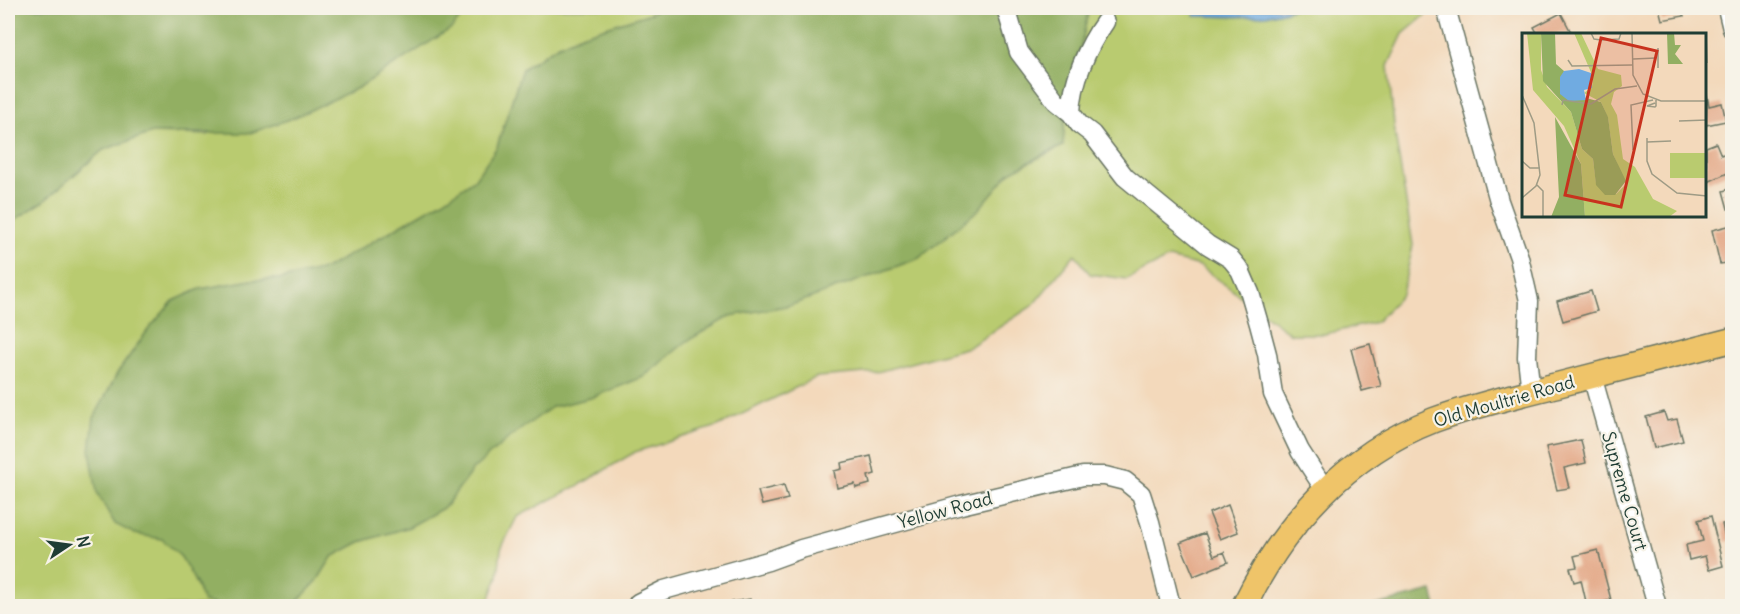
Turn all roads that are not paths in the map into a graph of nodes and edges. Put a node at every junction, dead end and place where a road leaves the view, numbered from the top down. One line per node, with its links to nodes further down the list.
1 (1006, 8): 6 (street)
2 (1446, 8): 9 (street)
3 (1727, 8): 5 (street)
4 (1105, 22): 6 (street)
5 (1732, 29)
6 (1071, 113): 10 (street)
7 (1732, 340): 8 (main road, Old Moultrie Road)
8 (1592, 376): 9 (main road, Old Moultrie Road); 14 (street, Supreme Court)
9 (1531, 392): 10 (main road, Old Moultrie Road)
10 (1327, 489): 13 (main road, Old Moultrie Road)
11 (638, 603): 12 (street, Yellow Road)
12 (1171, 606)
13 (1244, 606)
14 (1657, 606)

